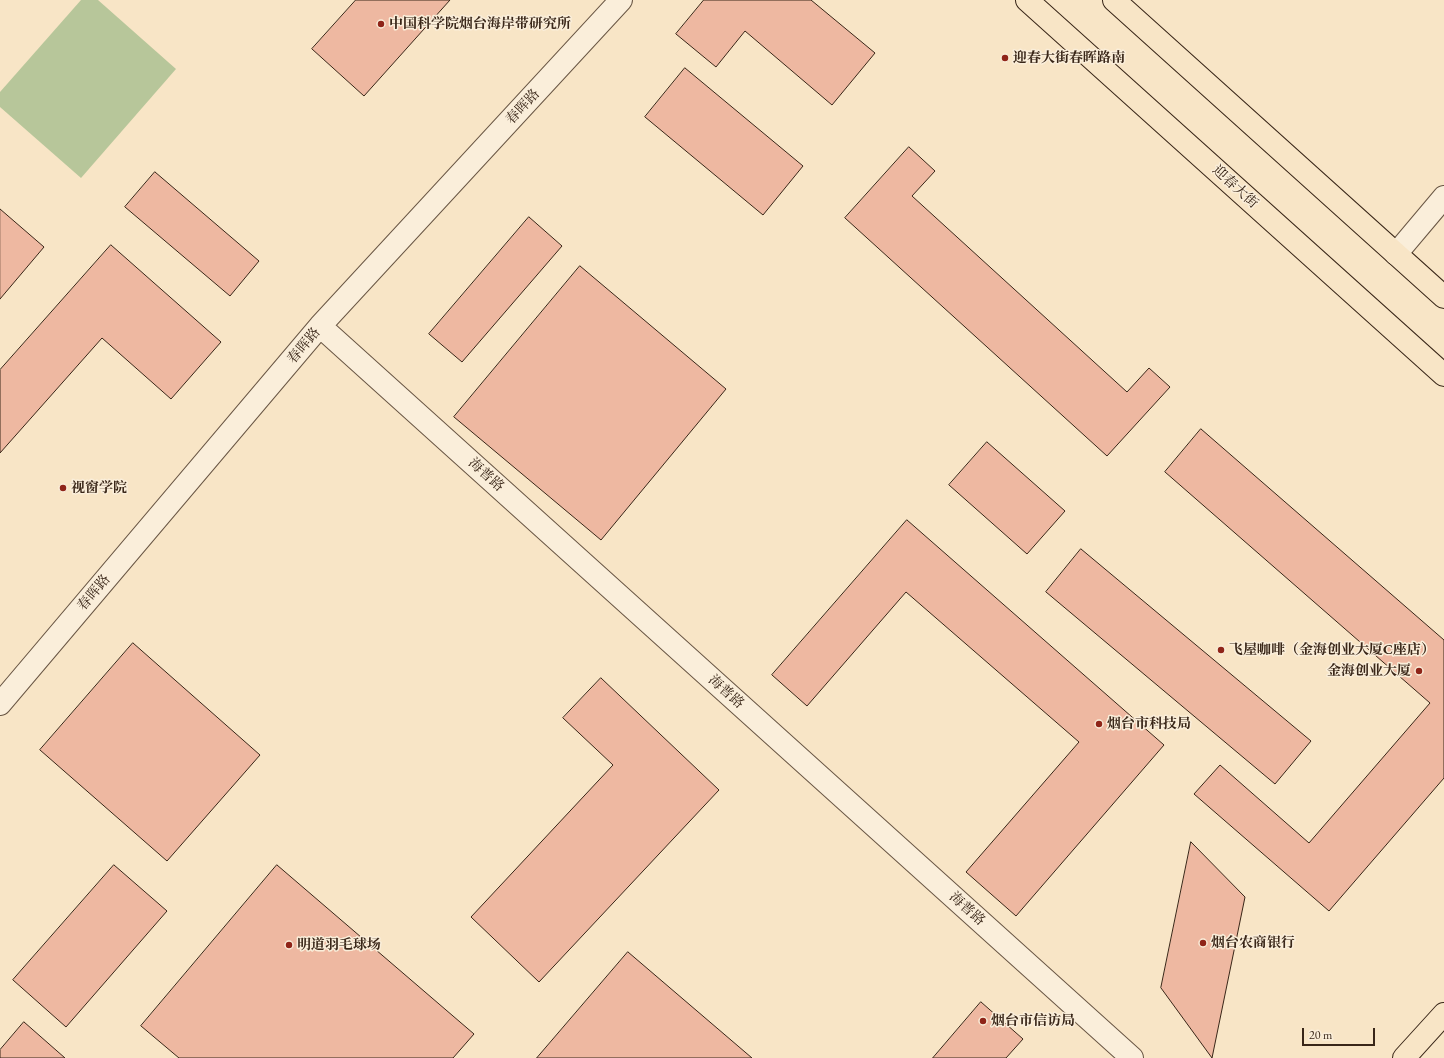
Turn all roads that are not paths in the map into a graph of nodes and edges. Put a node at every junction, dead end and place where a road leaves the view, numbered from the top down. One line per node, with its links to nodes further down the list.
1 (621, 0): 7 (street, 春晖路)
2 (1027, 0): 8 (main road, 迎春大街)
3 (1114, 0): 5 (main road)
4 (1444, 197): 5 (street)
5 (1396, 254): 6 (main road)
6 (1444, 297)
7 (320, 326): 9 (street, 春晖路); 11 (street, 海普路)
8 (1444, 375)
9 (0, 704)
10 (1444, 1014): 12 (main road)
11 (1132, 1058)
12 (1404, 1058)

